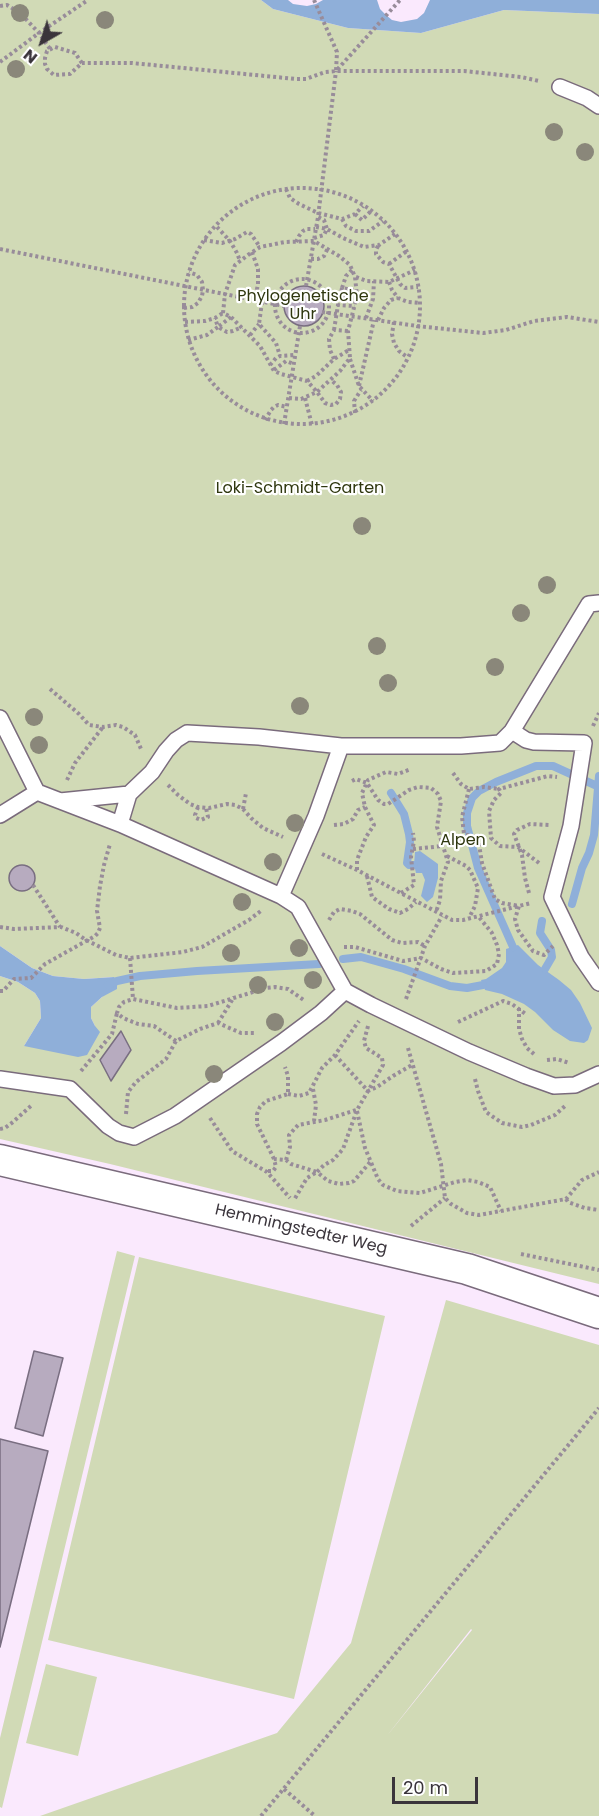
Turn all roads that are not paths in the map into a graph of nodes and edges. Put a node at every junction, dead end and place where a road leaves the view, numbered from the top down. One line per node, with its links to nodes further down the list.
1 (560, 87): 2 (lane)
2 (599, 106)
3 (599, 603): 5 (lane)
4 (0, 718): 8 (lane)
5 (512, 731): 6 (lane); 7 (lane)
6 (592, 742): 14 (lane)
7 (341, 747): 9 (lane); 13 (lane)
8 (37, 792): 10 (lane); 11 (lane)
9 (129, 794): 10 (lane); 12 (lane)
10 (60, 801): 12 (lane)
11 (0, 815)
12 (120, 824): 13 (lane)
13 (281, 896): 15 (lane)
14 (599, 983)
15 (345, 990): 16 (lane); 17 (lane)
16 (599, 1074)
17 (0, 1079)
18 (0, 1160): 19 (street, Hemmingstedter Weg)
19 (599, 1313)

